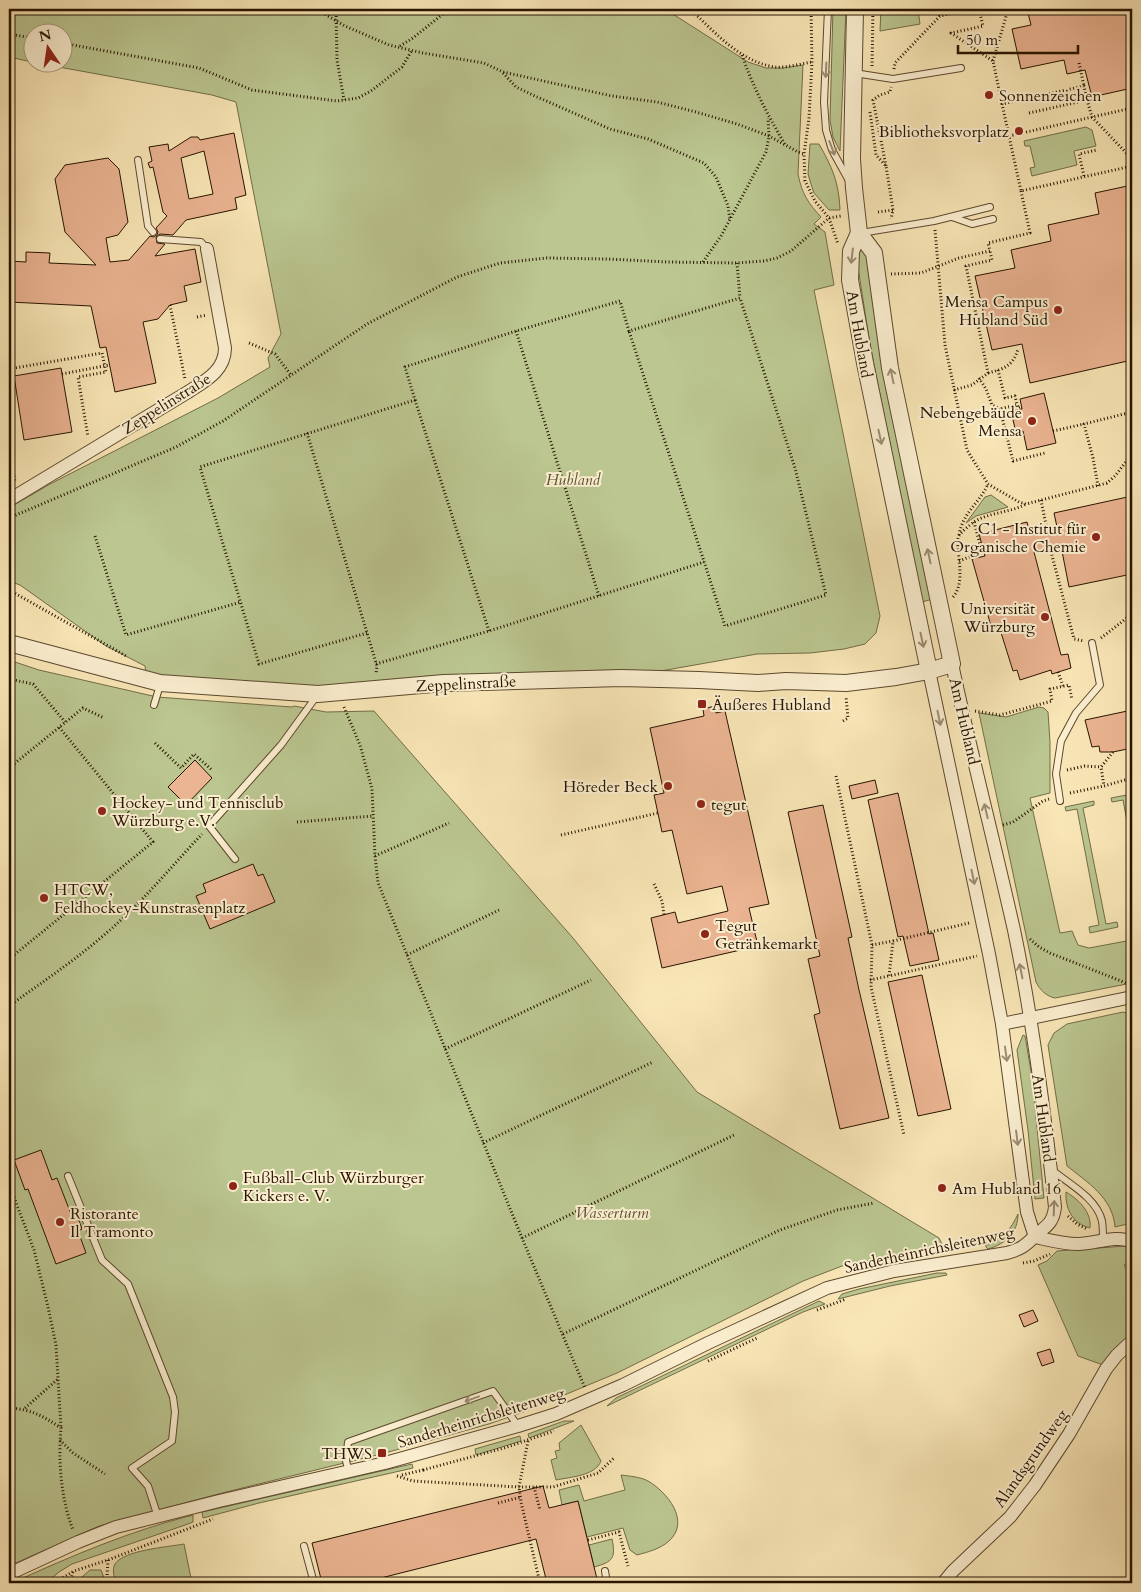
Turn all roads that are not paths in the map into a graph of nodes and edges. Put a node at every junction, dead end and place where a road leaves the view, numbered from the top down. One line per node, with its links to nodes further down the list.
1 (828, 9): 6 (lane, one-way to 6)
2 (854, 9): 4 (street, Am Hubland)
3 (961, 68): 4 (lane)
4 (852, 73): 6 (street, Am Hubland)
5 (138, 160): 10 (lane)
6 (854, 188): 11 (street, Am Hubland)
7 (990, 207): 8 (lane)
8 (951, 217): 9 (lane); 11 (lane)
9 (993, 219)
10 (153, 232)
11 (859, 233): 17 (street, Am Hubland, one-way to 11); 18 (street, Am Hubland, one-way to 18)
12 (160, 239): 13 (lane)
13 (207, 249): 14 (street, Zeppelinstraße)
14 (14, 497)
15 (9, 643): 19 (street, Zeppelinstraße)
16 (1092, 644): 22 (lane)
17 (952, 664): 18 (street, Am Hubland); 25 (street, Am Hubland, one-way to 17)
18 (928, 671): 20 (street, Zeppelinstraße); 26 (street, Am Hubland, one-way to 26)
19 (160, 683): 20 (street, Zeppelinstraße); 21 (lane)
20 (318, 694): 23 (lane)
21 (154, 705)
22 (1060, 798)
23 (235, 859)
24 (1132, 997): 25 (street)
25 (1030, 1019): 26 (street); 27 (street, Am Hubland)
26 (1002, 1024): 29 (street, Am Hubland, one-way to 29)
27 (1052, 1170): 29 (street, Am Hubland, one-way to 27); 30 (lane)
28 (68, 1176): 35 (lane)
29 (1035, 1237): 30 (street); 33 (street, Sanderheinrichsleitenweg)
30 (1103, 1241): 31 (street)
31 (1132, 1242)
32 (1132, 1341): 41 (street, Alandsgrundweg)
33 (518, 1426): 34 (street, Sanderheinrichsleitenweg); 34 (lane, one-way to 34)
34 (348, 1472): 35 (street, Sanderheinrichsleitenweg)
35 (158, 1517): 38 (street, Sanderheinrichsleitenweg)
36 (304, 1546): 39 (lane)
37 (605, 1571): 40 (lane)
38 (9, 1574)
39 (314, 1583)
40 (607, 1583)
41 (943, 1583)

